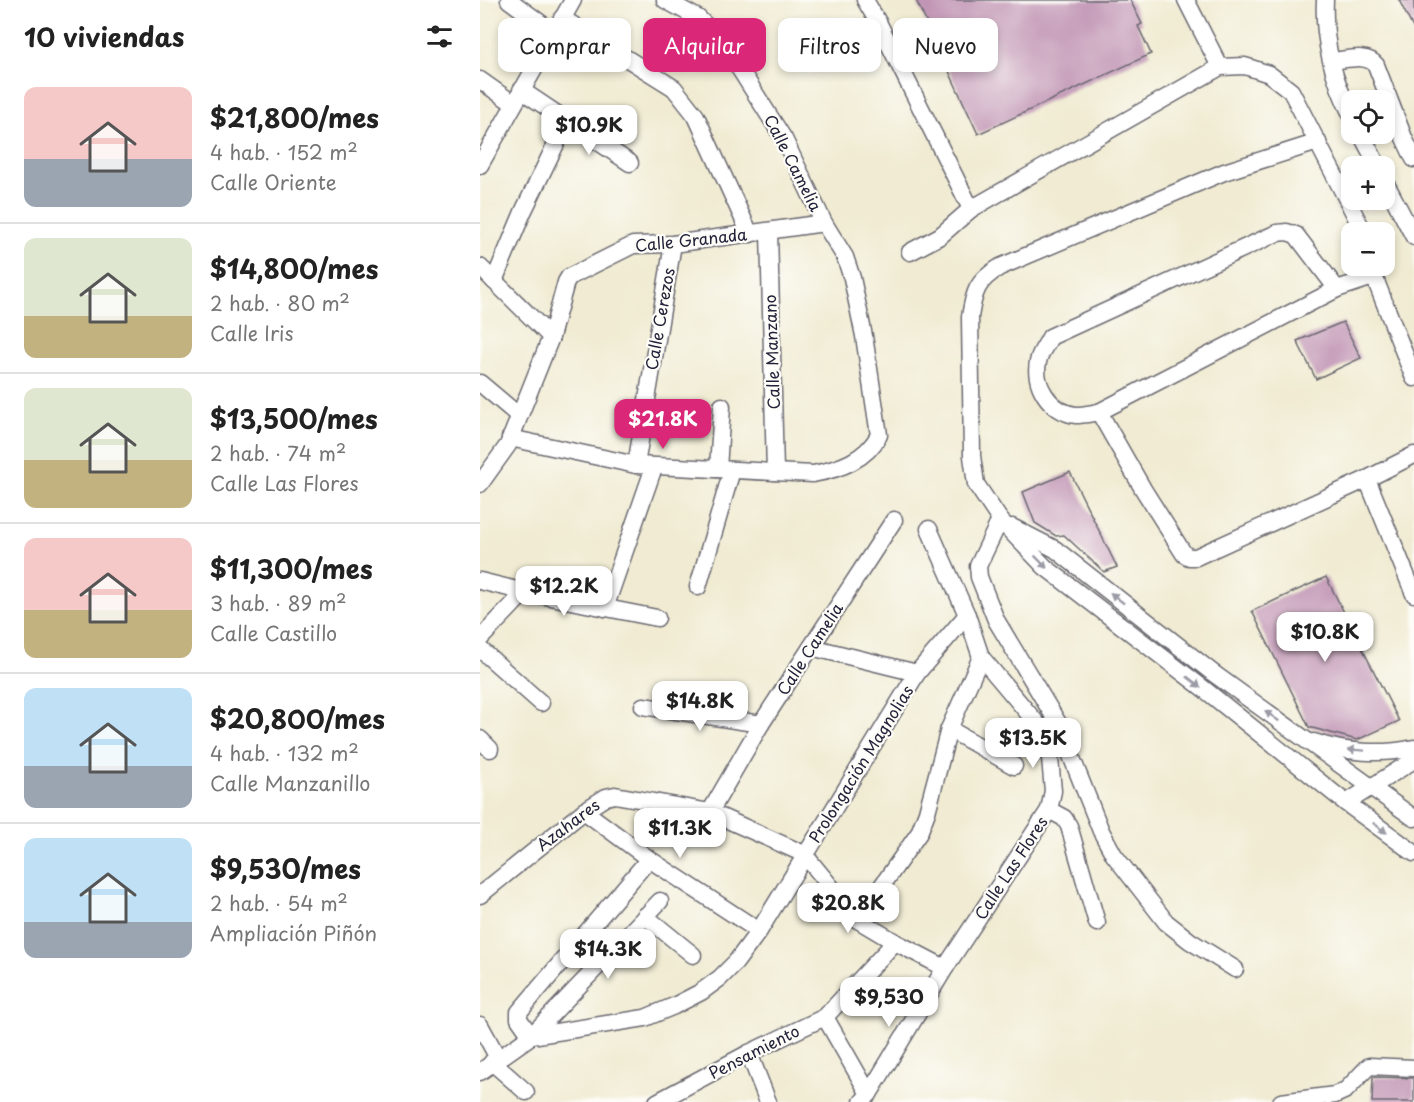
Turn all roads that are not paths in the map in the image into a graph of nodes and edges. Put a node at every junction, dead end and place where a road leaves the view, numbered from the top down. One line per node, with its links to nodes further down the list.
1 (509, 0): 7 (street)
2 (573, 0): 8 (street)
3 (665, 0): 24 (street, Calle Camelia)
4 (865, 0): 22 (street)
5 (1186, 0): 11 (street)
6 (1325, 0): 10 (street)
7 (534, 18)
8 (562, 18)
9 (631, 61): 26 (street)
10 (1332, 61): 14 (street); 18 (street)
11 (1220, 67): 17 (street); 22 (street)
12 (532, 72): 15 (street)
13 (480, 80): 15 (street)
14 (1341, 95)
15 (518, 97): 16 (street); 20 (street)
16 (567, 121): 19 (street); 33 (street)
17 (1318, 142): 23 (street); 50 (street)
18 (1414, 159)
19 (630, 163)
20 (480, 165)
21 (1395, 201): 27 (street)
22 (971, 210): 29 (street)
23 (1358, 222)
24 (824, 223): 25 (street, Calle Granada); 46 (street, Calle Camelia)
25 (769, 231): 26 (street, Calle Granada); 46 (street, Calle Manzano)
26 (750, 234): 28 (street, Calle Granada)
27 (1414, 237)
28 (673, 244): 35 (street, Calle Granada); 43 (street, Calle Cerezos)
29 (910, 252)
30 (480, 267): 33 (street)
31 (1362, 276): 34 (street)
32 (1374, 276): 36 (street)
33 (494, 281): 35 (street)
34 (1337, 289): 39 (street); 39 (street)
35 (551, 337): 40 (street, Calle Granada)
36 (1414, 378)
37 (480, 383): 40 (street)
38 (722, 406): 45 (street)
39 (1099, 412): 47 (street)
40 (519, 416): 41 (street, Calle Granada)
41 (510, 438): 43 (street); 48 (street, Calle Granada)
42 (1414, 455): 47 (street)
43 (636, 465): 44 (street)
44 (654, 466): 45 (street); 56 (street)
45 (725, 470): 46 (street); 53 (street)
46 (775, 472)
47 (1367, 479): 55 (street)
48 (480, 484)
49 (894, 520): 60 (street, Calle Camelia)
50 (1000, 520): 68 (street, one-way to 50); 74 (street, one-way to 74); 90 (street)
51 (929, 529): 57 (street)
52 (480, 581): 54 (street)
53 (698, 587)
54 (525, 592): 56 (street); 59 (street)
55 (1414, 594)
56 (605, 608): 58 (street)
57 (968, 615): 62 (street); 63 (street, Prolongación Magnolias)
58 (657, 618)
59 (480, 639)
60 (811, 647): 63 (street, Prolongación Magnolias); 66 (street, Calle Camelia)
61 (480, 649): 64 (street)
62 (981, 657): 67 (street); 75 (street, Calle Las Flores)
63 (917, 673): 80 (street, Prolongación Magnolias)
64 (541, 703)
65 (643, 706): 66 (street)
66 (761, 724): 77 (street, Calle Camelia)
67 (949, 729): 72 (street); 85 (street)
68 (1299, 736): 70 (street, one-way to 68); 73 (street)
69 (1414, 748): 70 (street)
70 (1395, 751): 73 (street)
71 (1414, 760): 73 (street)
72 (1014, 766)
73 (1370, 788): 74 (street); 78 (street)
74 (1346, 803): 79 (street, one-way to 79)
75 (1049, 810): 86 (street); 91 (street, Calle Las Flores)
76 (584, 811): 77 (street, Azahares); 81 (street); 82 (street, Azahares)
77 (710, 812): 80 (street, Azahares)
78 (1414, 818)
79 (1414, 853)
80 (804, 854): 85 (street); 87 (street, Prolongación Magnolias)
81 (649, 859): 87 (street); 94 (street)
82 (480, 895)
83 (660, 901): 84 (street)
84 (645, 916): 89 (street); 94 (street)
85 (858, 920): 88 (street)
86 (1097, 923)
87 (759, 931): 94 (street, Prolongación Magnolias)
88 (895, 942): 91 (street); 92 (street, Pensamiento)
89 (693, 955)
90 (1235, 969)
91 (943, 971): 99 (street, Calle Las Flores)
92 (825, 1017): 95 (street, Pensamiento); 99 (street)
93 (480, 1025): 96 (street)
94 (531, 1036): 96 (street)
95 (748, 1053): 101 (street, Pensamiento); 102 (street)
96 (490, 1064): 98 (street)
97 (1414, 1068): 100 (street)
98 (526, 1092)
99 (865, 1098)
100 (1334, 1099): 103 (street)
101 (667, 1100)
102 (768, 1102)
103 (1281, 1102)

